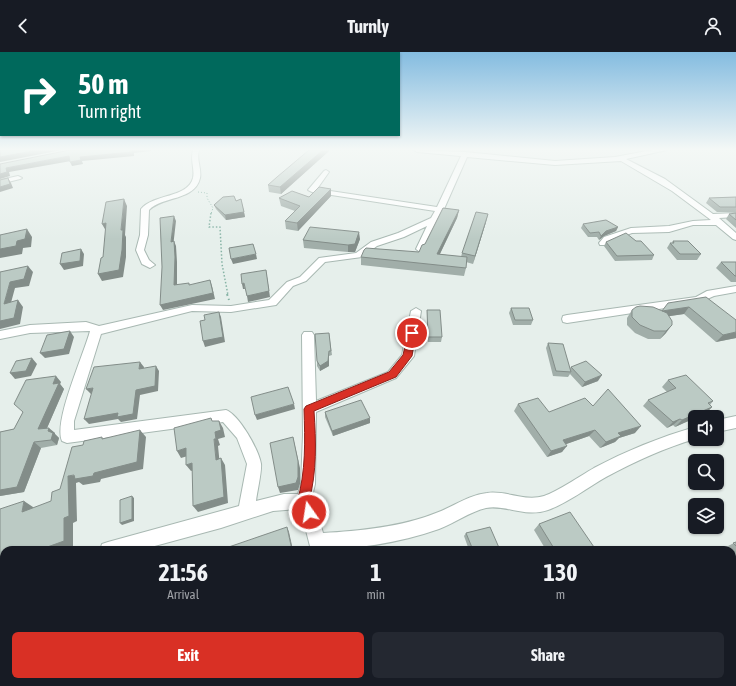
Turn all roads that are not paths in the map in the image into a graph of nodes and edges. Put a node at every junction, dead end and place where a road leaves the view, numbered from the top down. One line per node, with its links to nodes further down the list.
1 (11, 180): 6 (street)
2 (197, 180): 15 (street)
3 (320, 180): 7 (street)
4 (455, 180): 7 (street)
5 (660, 180): 9 (street)
6 (0, 182)
7 (441, 210): 10 (street)
8 (736, 215): 9 (street)
9 (712, 216): 11 (street)
10 (436, 219): 14 (street); 19 (street)
11 (719, 222): 12 (street); 13 (street)
12 (736, 237)
13 (603, 243)
14 (420, 249)
15 (150, 265)
16 (736, 289): 18 (street)
17 (416, 311): 22 (street)
18 (568, 319)
19 (96, 331): 20 (street); 27 (street)
20 (0, 335)
21 (308, 335): 22 (street)
22 (309, 409): 26 (street)
23 (736, 422): 24 (street)
24 (724, 425)
25 (688, 435): 29 (street)
26 (303, 502): 27 (street); 29 (street)
27 (246, 512): 28 (street)
28 (123, 546)
29 (319, 546)

